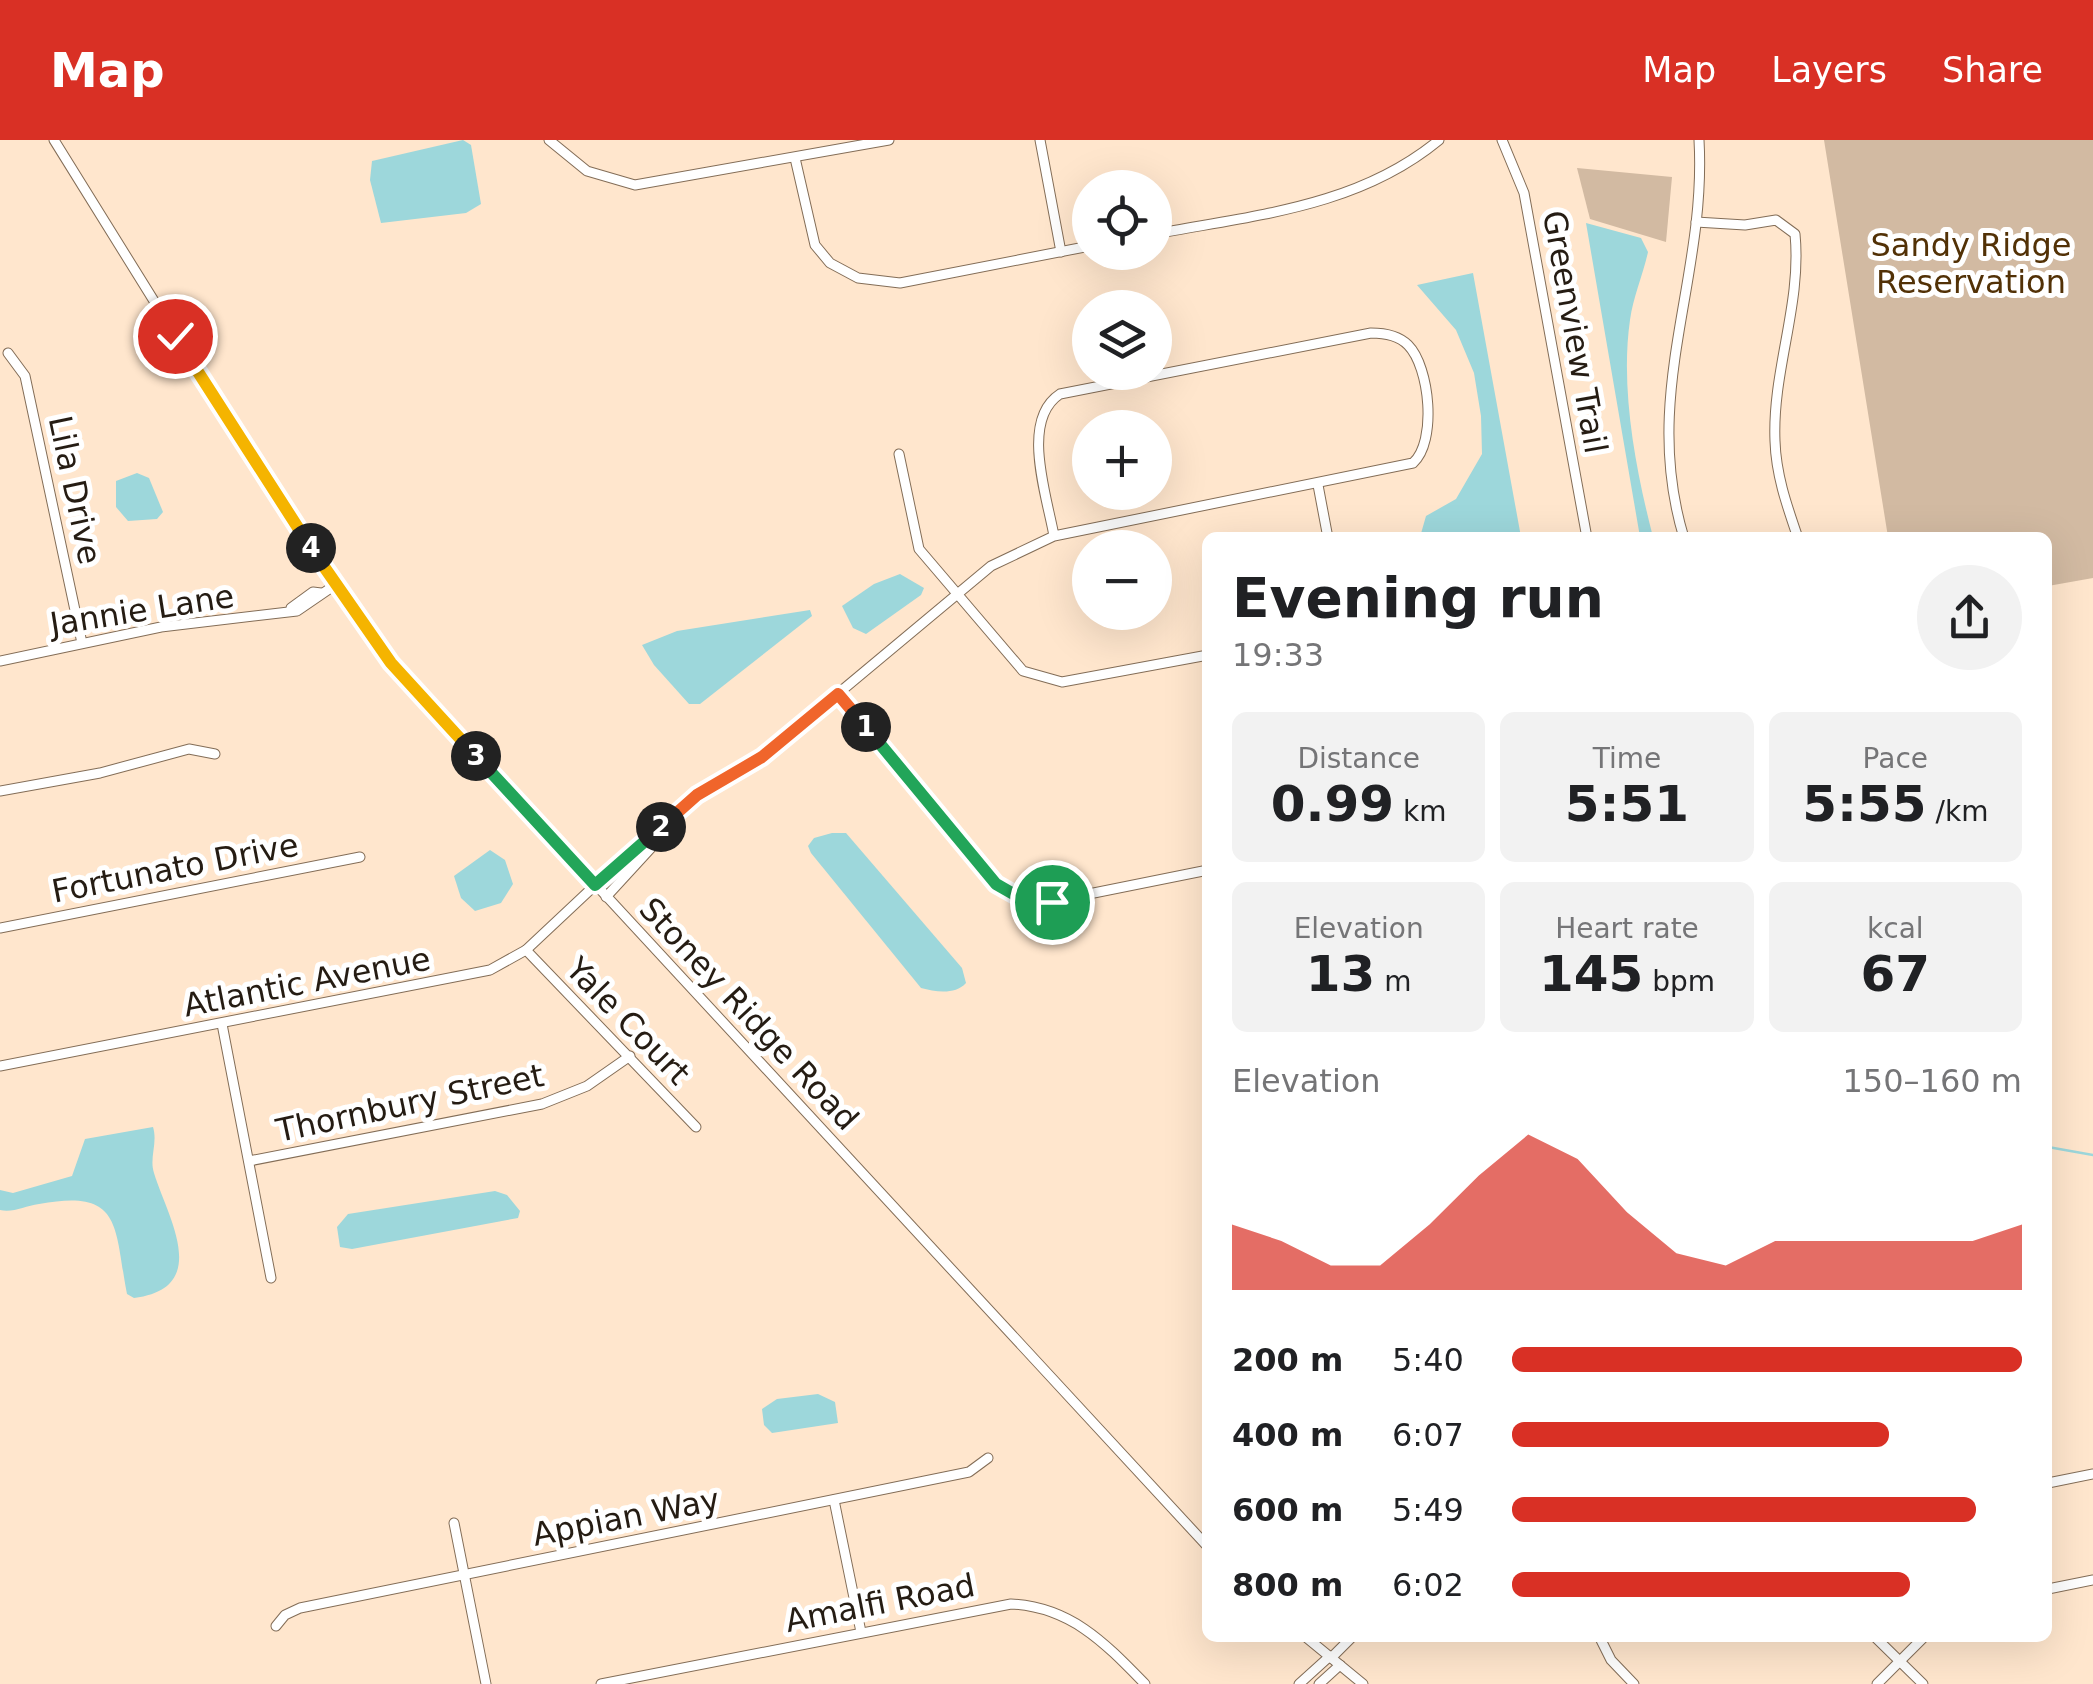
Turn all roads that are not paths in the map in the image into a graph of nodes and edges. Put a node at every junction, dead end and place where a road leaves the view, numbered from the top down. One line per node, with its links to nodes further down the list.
1 (54, 140): 21 (street, Stoney Ridge Road)
2 (548, 140): 8 (street)
3 (890, 140): 8 (street)
4 (1040, 140): 12 (street)
5 (1439, 140): 10 (street)
6 (1502, 140): 17 (street, Greenview Trail)
7 (1699, 140): 9 (street)
8 (796, 158): 12 (street)
9 (1696, 222): 18 (street); 19 (street)
10 (1172, 231)
11 (1072, 250): 12 (street)
12 (1061, 252)
13 (8, 353): 23 (street, Lila Drive)
14 (899, 454): 22 (street)
15 (1318, 485): 16 (street); 20 (street); 20 (street)
16 (1327, 532)
17 (1586, 532)
18 (1683, 532)
19 (1796, 532)
20 (1054, 536): 22 (street)
21 (335, 585): 23 (street, Jannie Lane); 32 (street, Stoney Ridge Road)
22 (958, 594): 24 (street); 26 (street)
23 (82, 643): 25 (street, Jannie Lane)
24 (1202, 656)
25 (0, 661)
26 (838, 694): 29 (street); 31 (street)
27 (216, 754): 28 (street)
28 (0, 791)
29 (655, 836): 32 (street, Atlantic Avenue); 33 (street)
30 (360, 858): 34 (street, Fortunato Drive)
31 (1202, 871)
32 (595, 885): 33 (street, Stoney Ridge Road); 35 (street, Atlantic Avenue)
33 (606, 897): 47 (street, Stoney Ridge Road)
34 (0, 928)
35 (526, 950): 36 (street, Atlantic Avenue); 37 (street, Yale Court)
36 (222, 1024): 38 (street, Atlantic Avenue); 40 (street)
37 (630, 1056): 39 (street, Yale Court); 40 (street, Thornbury Street)
38 (0, 1066)
39 (696, 1126)
40 (249, 1161): 41 (street)
41 (271, 1278)
42 (988, 1458): 45 (street, Appian Way)
43 (2093, 1474): 44 (street)
44 (2052, 1482)
45 (834, 1500): 48 (street, Appian Way); 52 (street)
46 (454, 1523): 48 (street)
47 (1202, 1542)
48 (464, 1575): 51 (street, Appian Way); 60 (street)
49 (2093, 1580): 50 (street)
50 (2052, 1587)
51 (276, 1626)
52 (861, 1632): 61 (street, Amalfi Road); 62 (street, Amalfi Road)
53 (1311, 1642): 58 (street)
54 (1347, 1642): 58 (street)
55 (1602, 1642): 66 (street)
56 (1880, 1642): 59 (street)
57 (1919, 1642): 59 (street)
58 (1334, 1660): 63 (street); 64 (street); 65 (street)
59 (1898, 1662): 67 (street); 68 (street)
60 (486, 1684)
61 (601, 1684)
62 (1144, 1684)
63 (1298, 1684)
64 (1319, 1684)
65 (1363, 1684)
66 (1634, 1684)
67 (1876, 1684)
68 (1923, 1684)

